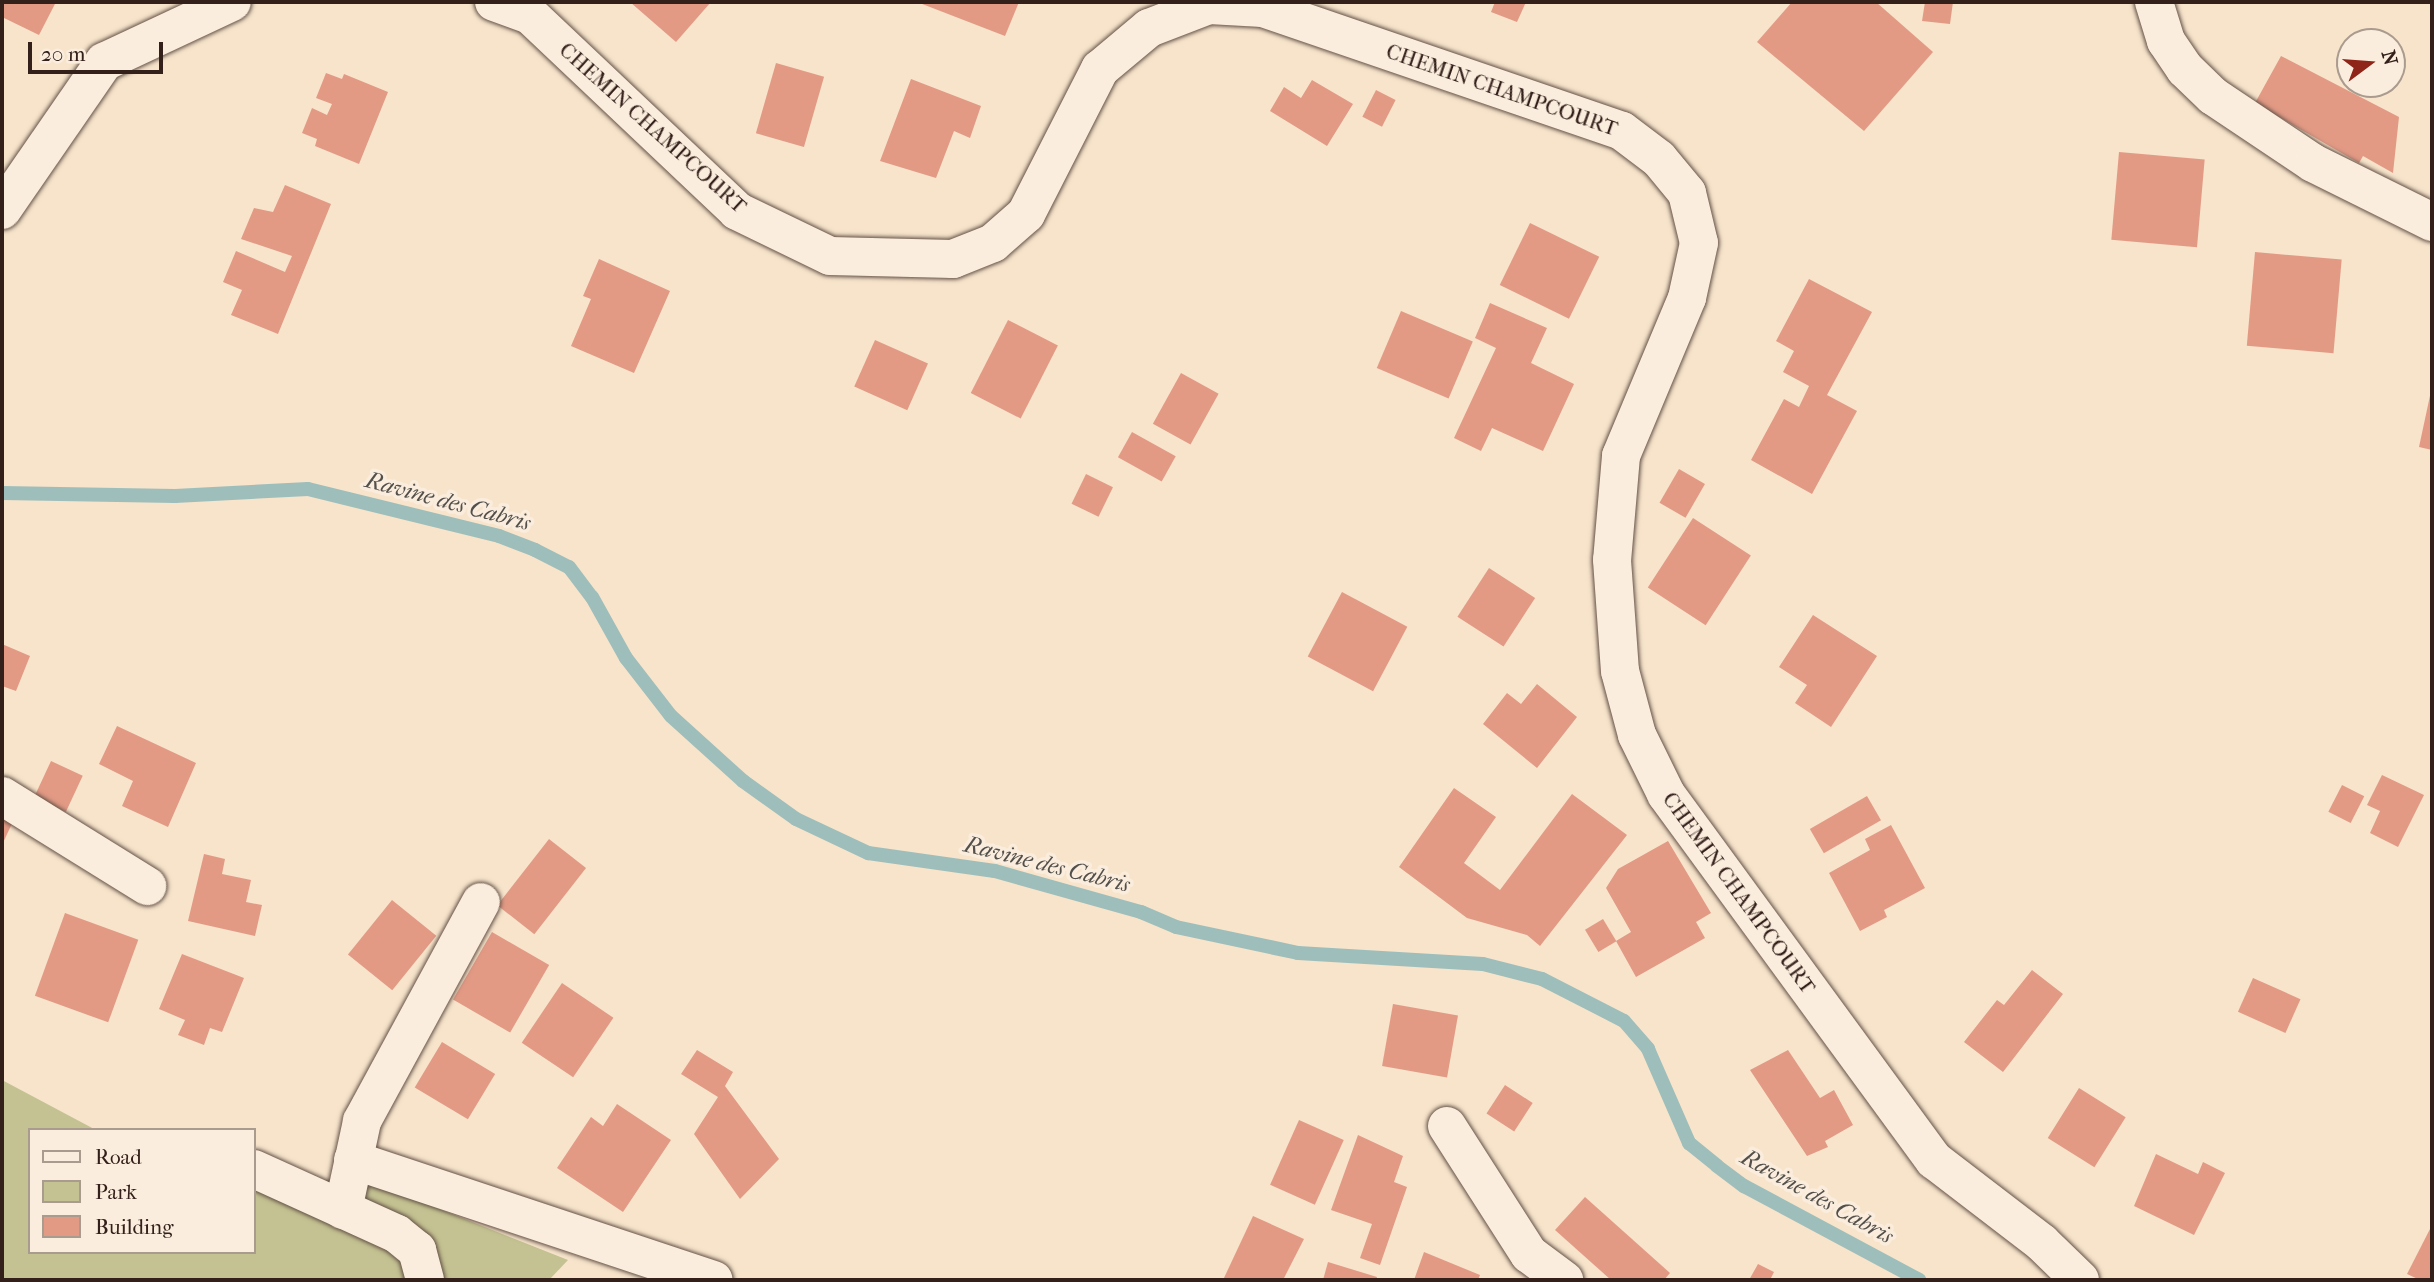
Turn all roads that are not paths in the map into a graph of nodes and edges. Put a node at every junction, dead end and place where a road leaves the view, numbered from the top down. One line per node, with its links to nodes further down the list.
1 (232, 2): 4 (street)
2 (494, 2): 16 (street, CHEMIN CHAMPCOURT)
3 (2154, 2): 5 (street)
4 (2, 210)
5 (2432, 222)
6 (2, 796): 7 (street)
7 (147, 886)
8 (481, 902): 10 (street)
9 (1447, 1126): 15 (street)
10 (353, 1160): 12 (street); 14 (street)
11 (256, 1170): 12 (street)
12 (343, 1210): 13 (street)
13 (425, 1280)
14 (714, 1280)
15 (1564, 1280)
16 (2080, 1280)

